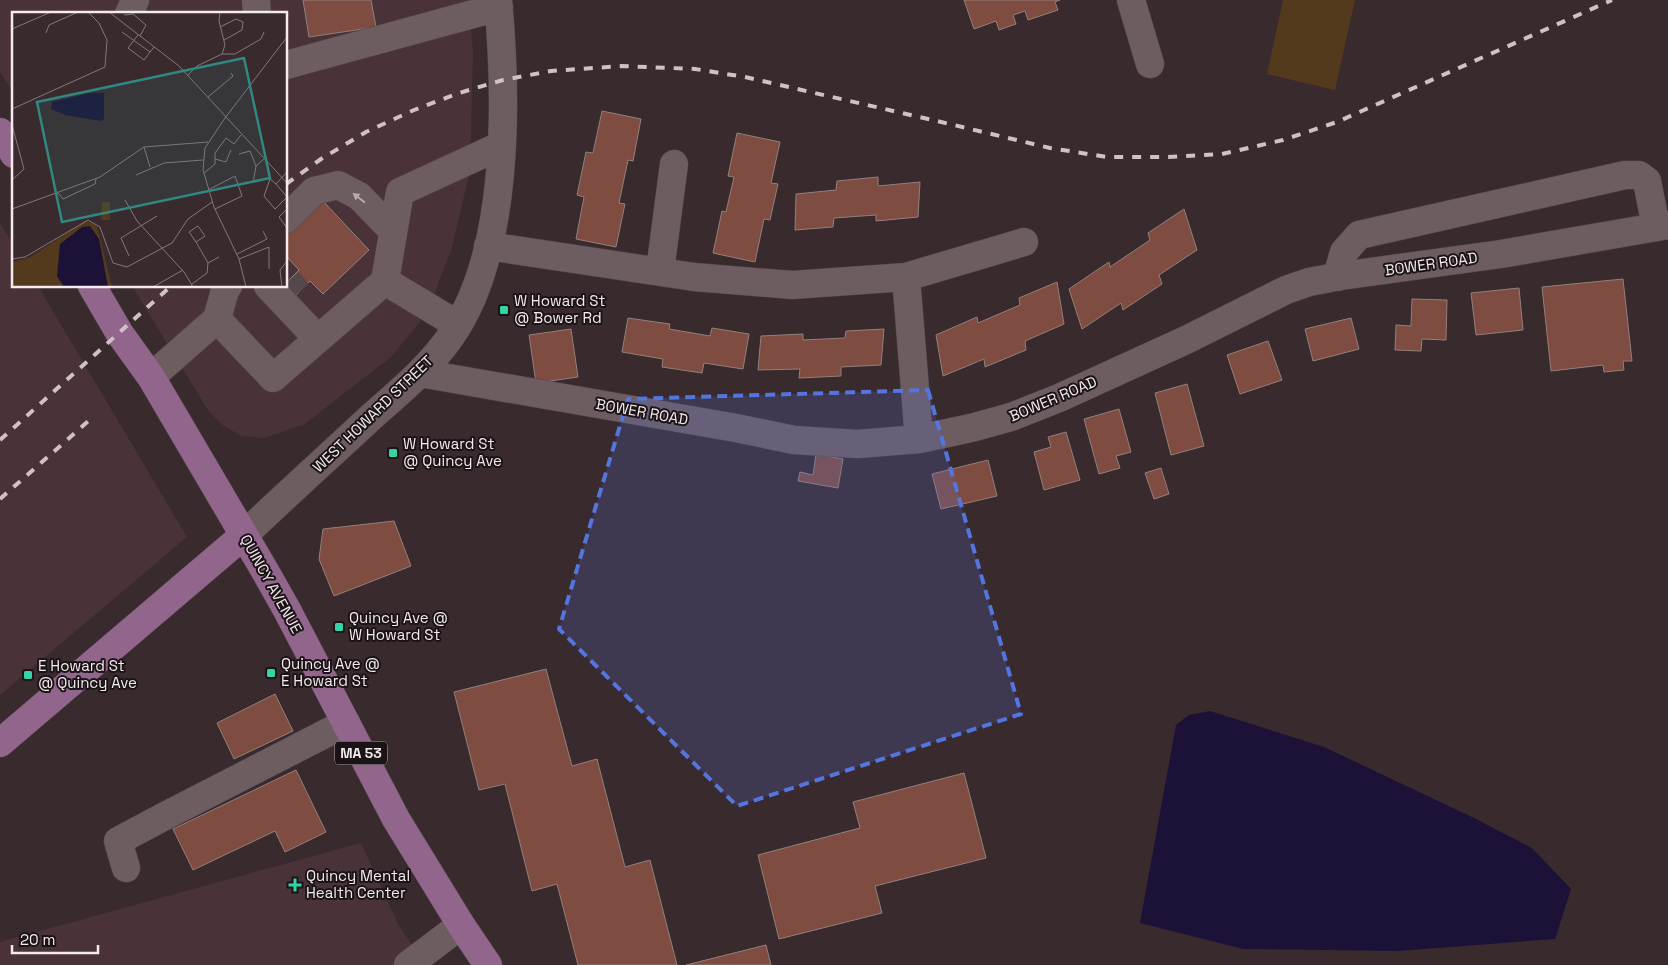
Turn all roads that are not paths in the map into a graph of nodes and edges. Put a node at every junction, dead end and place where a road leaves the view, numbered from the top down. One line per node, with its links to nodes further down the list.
1 (134, 0): 4 (street)
2 (1130, 0): 6 (street)
3 (498, 3): 5 (street); 8 (street, WEST HOWARD STREET)
4 (130, 12)
5 (288, 64)
6 (1150, 64)
7 (0, 132): 9 (main road)
8 (502, 145): 13 (street); 15 (street, WEST HOWARD STREET)
9 (12, 151)
10 (674, 164): 16 (street)
11 (288, 217): 13 (street, one-way to 11)
12 (1662, 226): 18 (street, BOWER ROAD); 18 (street)
13 (393, 232): 19 (street)
14 (1024, 242): 17 (street)
15 (488, 246): 16 (street); 24 (street, WEST HOWARD STREET)
16 (660, 271): 17 (street)
17 (906, 277): 28 (street)
18 (1337, 277): 28 (street, BOWER ROAD)
19 (385, 281): 24 (street); 25 (street)
20 (93, 288): 27 (main road, QUINCY AVENUE / MA 53)
21 (226, 288): 23 (street)
22 (287, 288): 25 (street)
23 (216, 319): 25 (street); 27 (street)
24 (458, 325): 26 (street, WEST HOWARD STREET)
25 (324, 334)
26 (420, 373): 28 (street, BOWER ROAD); 29 (street, WEST HOWARD STREET)
27 (151, 377): 29 (main road, QUINCY AVENUE / MA 53)
28 (919, 439)
29 (244, 535): 30 (main road, QUINCY AVENUE / MA 53); 31 (main road)
30 (346, 723): 32 (street); 33 (main road, QUINCY AVENUE / MA 53)
31 (0, 743)
32 (126, 868)
33 (461, 925): 34 (street); 35 (main road, QUINCY AVENUE / MA 53)
34 (408, 965)
35 (488, 965)

